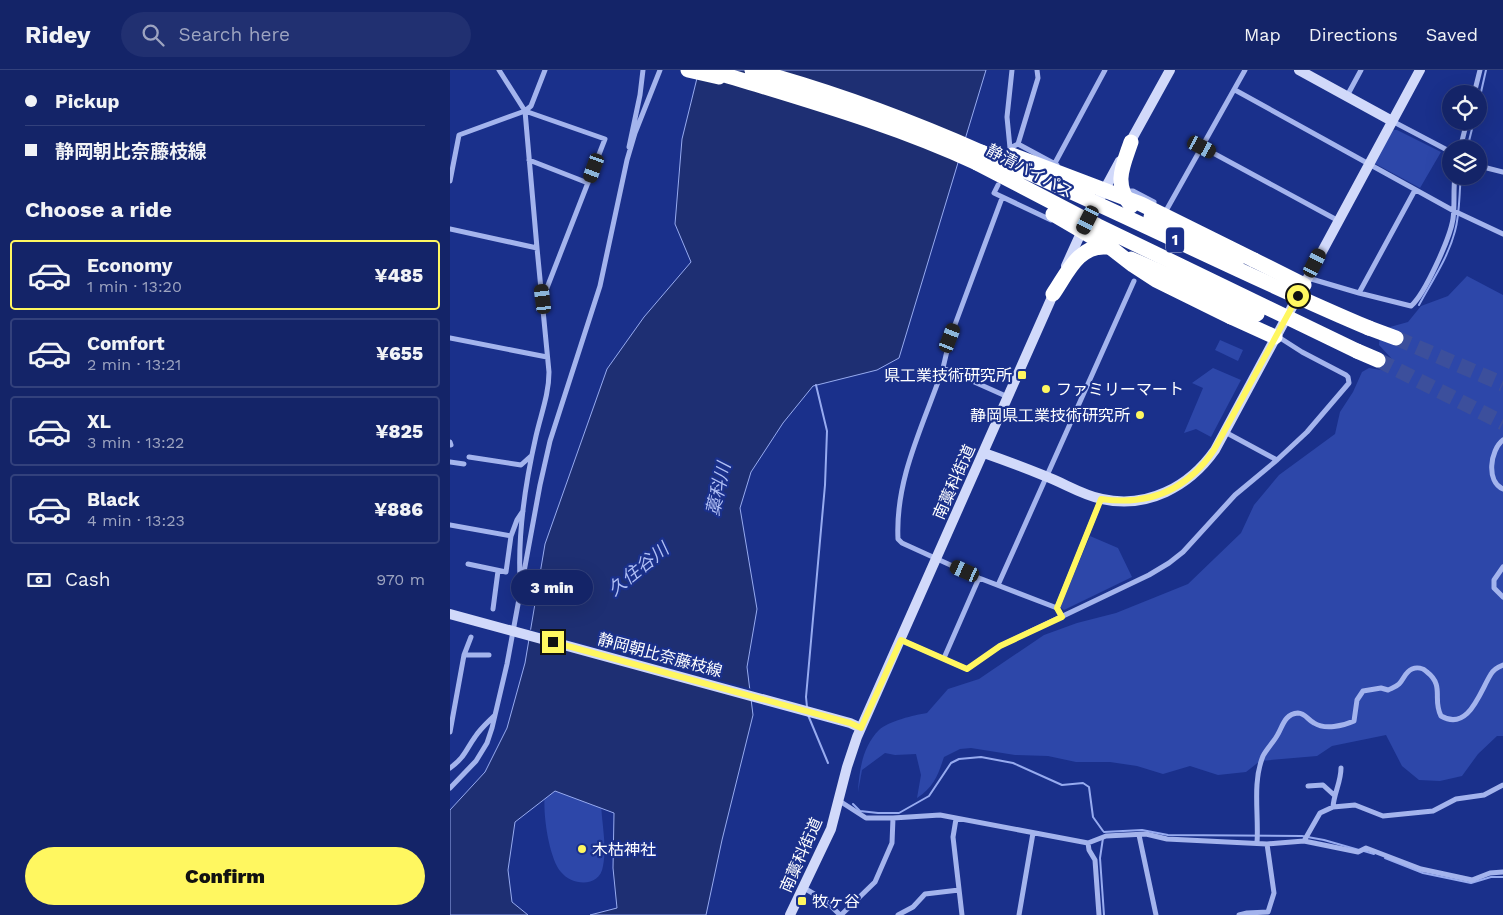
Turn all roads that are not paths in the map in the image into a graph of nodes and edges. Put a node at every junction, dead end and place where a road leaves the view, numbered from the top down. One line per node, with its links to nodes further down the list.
1 (499, 70): 21 (street)
2 (545, 70): 21 (street)
3 (643, 70): 29 (street)
4 (660, 70): 29 (street)
5 (688, 70): 17 (highway, 1)
6 (709, 70): 17 (highway, 静清バイパス / 1)
7 (1012, 70): 25 (street)
8 (1037, 70): 25 (street)
9 (1096, 70): 16 (street)
10 (1170, 70): 24 (main road, 南藁科街道)
11 (1246, 70): 19 (street)
12 (1299, 70): 20 (main road)
13 (1361, 70): 20 (street)
14 (1420, 70): 22 (main road)
15 (1480, 70): 18 (street)
16 (1104, 72): 30 (street)
17 (758, 75): 23 (highway, 静清バイパス / 1)
18 (1476, 85)
19 (1235, 90): 26 (street); 31 (street)
20 (1346, 96): 22 (main road)
21 (526, 111): 28 (street); 34 (street); 35 (street)
22 (1392, 121): 27 (street); 31 (main road)
23 (910, 128): 51 (highway, 1, bridge); 58 (highway, 静清バイパス / 1, bridge); 59 (highway, 1, bridge); 62 (highway, 静清バイパス / 1, bridge)
24 (1131, 142): 39 (highway); 40 (main road, 南藁科街道)
25 (1018, 144): 30 (street)
26 (1202, 147): 43 (street); 45 (street)
27 (1442, 147)
28 (530, 160): 35 (street); 50 (street)
29 (627, 160): 87 (street)
30 (1055, 163): 40 (street)
31 (1368, 164): 38 (street); 45 (main road)
32 (1487, 168): 33 (street)
33 (1503, 172)
34 (450, 182)
35 (588, 183): 57 (street)
36 (998, 185): 41 (street)
37 (1455, 185): 44 (street)
38 (1415, 190): 44 (street); 55 (street)
39 (1122, 191): 42 (highway); 43 (street)
40 (1103, 192): 42 (highway, 1); 47 (main road, 南藁科街道)
41 (1002, 198): 47 (street); 65 (street)
42 (1131, 206): 51 (highway, 1)
43 (1168, 209): 52 (street)
44 (1454, 211): 48 (street); 55 (street)
45 (1337, 220): 54 (main road)
46 (450, 229): 50 (street)
47 (1080, 234): 49 (highway, 1); 56 (main road, 南藁科街道)
48 (1503, 234)
49 (1106, 247): 56 (highway); 62 (highway, 1, bridge)
50 (537, 248): 57 (street)
51 (1249, 261): 52 (highway, 1); 58 (highway, 1, bridge)
52 (1273, 269): 54 (highway, 1)
53 (1134, 281): 75 (street)
54 (1306, 281): 55 (street); 59 (main road)
55 (1359, 293)
56 (1053, 294): 66 (main road, 南藁科街道)
57 (543, 299): 63 (street)
58 (1369, 328): 61 (highway, 静清バイパス / 1)
59 (1276, 336): 67 (main road); 72 (street)
60 (450, 338): 63 (street)
61 (1396, 338)
62 (1357, 351): 64 (highway, 静清バイパス / 1)
63 (548, 357): 70 (street)
64 (1378, 360)
65 (943, 368): 66 (street); 81 (street)
66 (1008, 397): 69 (main road, 南藁科街道)
67 (1224, 432): 72 (street); 77 (main road)
68 (1503, 440): 76 (street)
69 (984, 452): 75 (main road); 81 (main road, 南藁科街道)
70 (532, 454): 71 (street); 78 (street)
71 (468, 457)
72 (1277, 460): 92 (street)
73 (450, 462): 74 (street)
74 (464, 464)
75 (1046, 476): 77 (main road); 86 (street)
76 (1503, 489)
77 (1101, 499): 89 (street)
78 (524, 511): 80 (street); 87 (street)
79 (450, 525): 80 (street)
80 (511, 536): 84 (street)
81 (937, 559): 85 (street); 95 (main road, 南藁科街道)
82 (468, 564): 84 (street)
83 (1503, 567): 88 (street)
84 (498, 571): 90 (street)
85 (980, 578): 86 (street); 98 (street)
86 (998, 585): 89 (street)
87 (521, 587): 93 (street)
88 (1503, 597)
89 (1057, 608): 92 (street)
90 (493, 609)
91 (450, 614): 93 (main road, 静岡朝比奈藤枝線)
92 (1062, 617): 98 (street)
93 (514, 632): 100 (street); 101 (main road, 静岡朝比奈藤枝線)
94 (472, 637): 96 (street)
95 (901, 640): 98 (street); 101 (main road, 南藁科街道)
96 (464, 655): 97 (street); 102 (street)
97 (489, 656)
98 (944, 658)
99 (1503, 665): 116 (street)
100 (496, 715): 103 (street); 107 (street)
101 (861, 728): 109 (main road, 南藁科街道)
102 (450, 732)
103 (450, 768)
104 (1341, 768): 108 (street)
105 (1503, 784): 110 (street)
106 (1308, 786): 108 (street)
107 (450, 788)
108 (1334, 796): 110 (street)
109 (838, 800): 111 (street); 120 (main road, 南藁科街道)
110 (1333, 807): 115 (street)
111 (893, 818): 112 (street); 124 (street)
112 (956, 819): 113 (street); 121 (street)
113 (1033, 833): 117 (street); 128 (street)
114 (1138, 835): 116 (street); 117 (street); 130 (street)
115 (1304, 841): 118 (street); 119 (street)
116 (1257, 842): 118 (street)
117 (1088, 843): 129 (street)
118 (1267, 844): 131 (street)
119 (1503, 872)
120 (804, 888): 123 (main road, 南藁科街道); 124 (street)
121 (959, 890): 122 (street); 127 (street)
122 (913, 907): 125 (street); 126 (street)
123 (790, 915)
124 (841, 915)
125 (898, 915)
126 (915, 915)
127 (962, 915)
128 (1019, 915)
129 (1099, 915)
130 (1156, 915)
131 (1239, 915)

